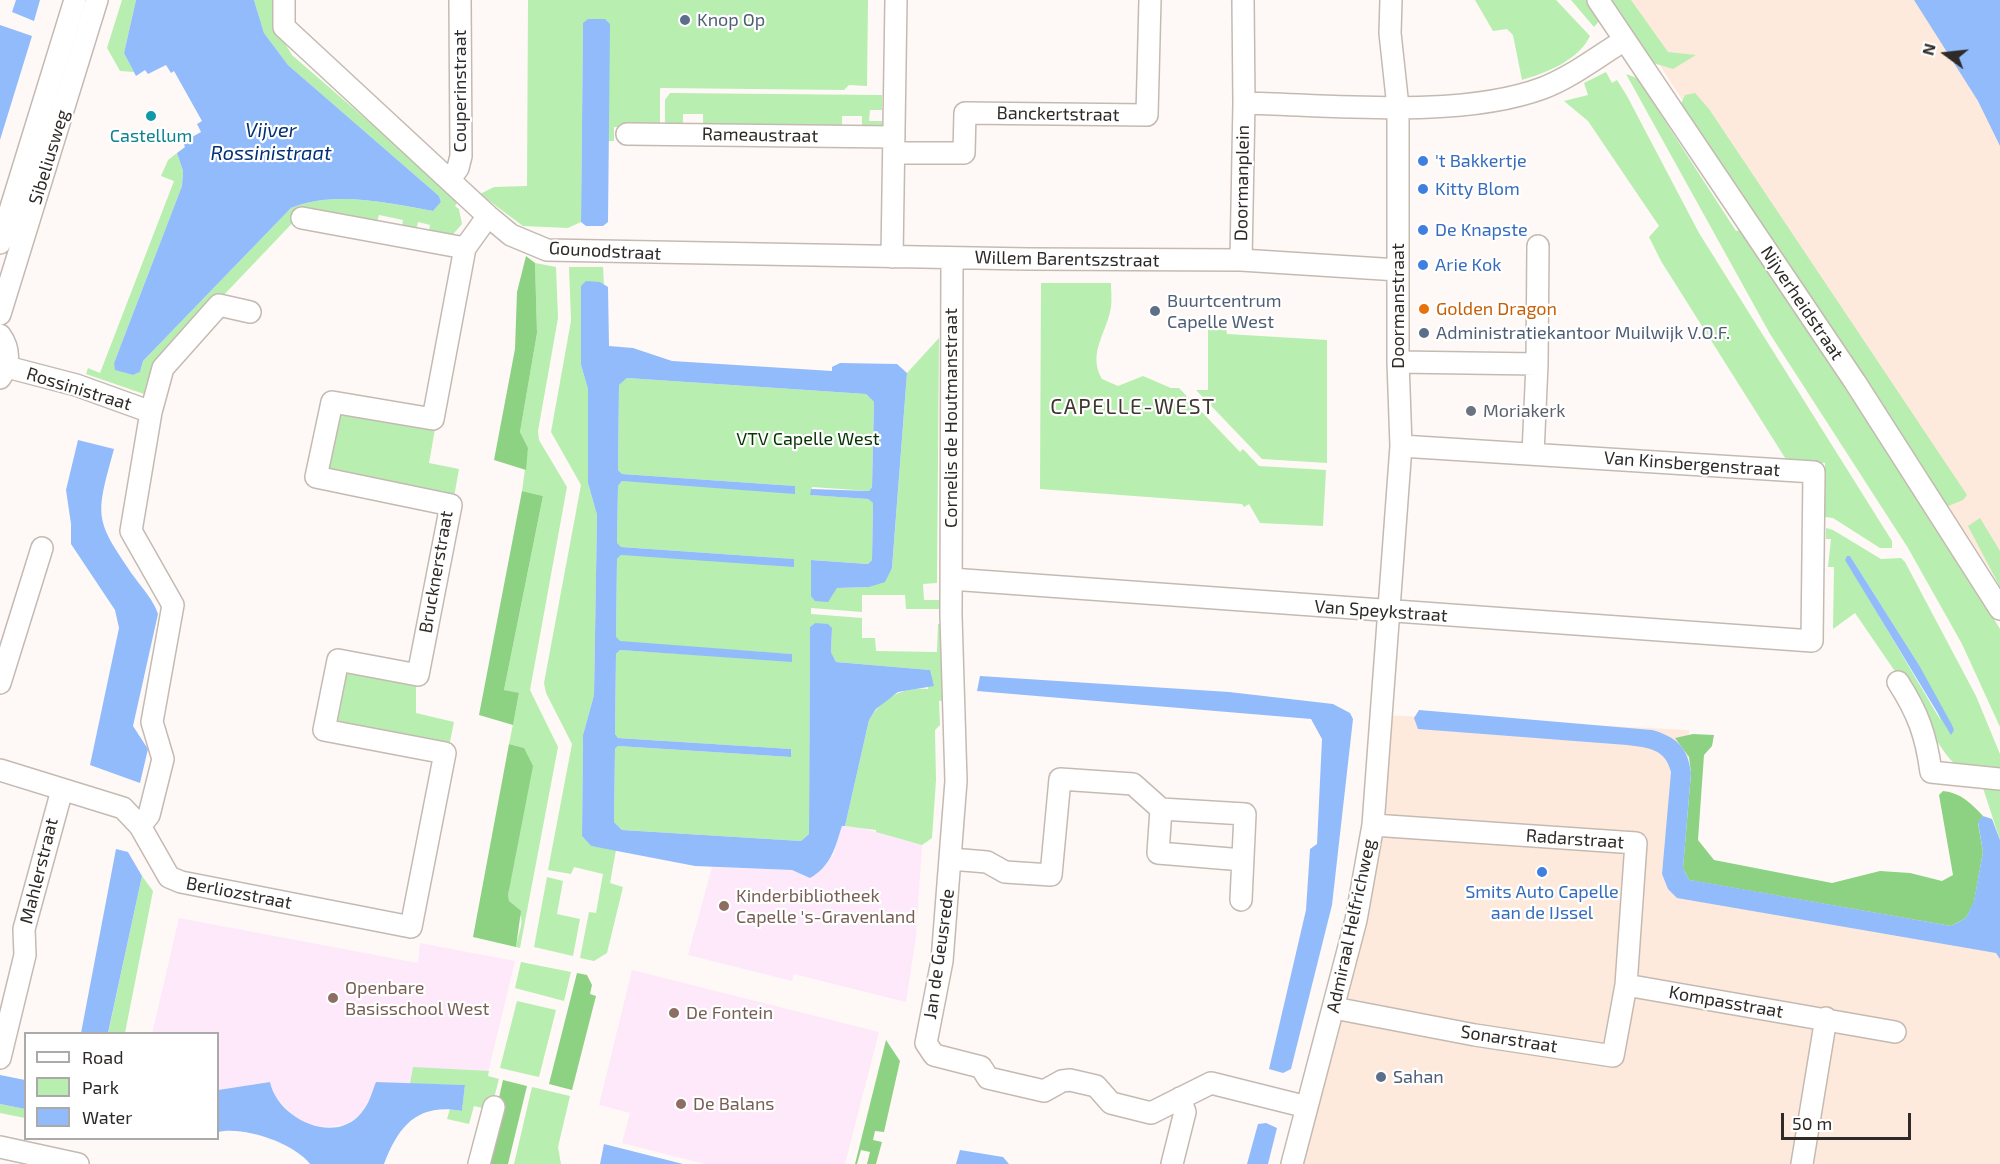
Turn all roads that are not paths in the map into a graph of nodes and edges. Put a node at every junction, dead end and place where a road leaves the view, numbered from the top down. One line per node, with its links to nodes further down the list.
1 (75, 0): 18 (street, Sibeliusweg)
2 (97, 0): 26 (street, Sibeliusweg)
3 (284, 0): 15 (street, Gounodstraat)
4 (460, 0): 15 (street, Couperinstraat)
5 (896, 0): 14 (street)
6 (1150, 0): 14 (street, Banckertstraat)
7 (1243, 0): 11 (street)
8 (1390, 0): 12 (street, Doormanstraat)
9 (1598, 0): 10 (street, Nijverheidstraat)
10 (1625, 39): 12 (street, Doormanplein); 36 (street, Nijverheidstraat)
11 (1244, 103): 12 (street, Doormanplein); 23 (street, Doormanplein)
12 (1398, 107): 24 (street, Doormanstraat)
13 (627, 134): 14 (street, Rameaustraat)
14 (894, 145): 21 (street)
15 (450, 179): 16 (street, Gounodstraat)
16 (488, 216): 20 (street, Brucknerstraat); 21 (street, Gounodstraat)
17 (302, 218): 20 (street)
18 (0, 243)
19 (1538, 246): 29 (street)
20 (465, 248): 50 (street, Brucknerstraat)
21 (892, 257): 22 (street, Willem Barentszstraat)
22 (952, 258): 23 (street, Willem Barentszstraat); 35 (street, Cornelis de Houtmanstraat)
23 (1241, 260): 24 (street, Doormanplein)
24 (1398, 270): 28 (street, Doormanstraat)
25 (250, 312): 31 (street, Rossinistraat)
26 (0, 314)
27 (0, 335): 30 (street)
28 (1398, 362): 29 (street); 32 (street, Doormanstraat)
29 (1537, 364): 33 (street)
30 (3, 373): 31 (street, Rossinistraat)
31 (151, 412): 46 (street, Rossinistraat)
32 (1401, 446): 33 (street, Van Kinsbergenstraat); 37 (street, Doormanstraat)
33 (1533, 454): 38 (street, Van Kinsbergenstraat)
34 (42, 548): 40 (street)
35 (951, 579): 37 (street, Van Speykstraat); 47 (street, Jan de Geusrede)
36 (2000, 609)
37 (1390, 612): 38 (street, Van Speykstraat); 45 (street, Admiraal Helfrichweg)
38 (1812, 641)
39 (1898, 682): 42 (street)
40 (0, 683)
41 (0, 770): 43 (street, Berliozstraat)
42 (2000, 779)
43 (62, 790): 46 (street, Berliozstraat); 55 (street, Mahlerstraat)
44 (1161, 808): 47 (street); 48 (street); 48 (street)
45 (1373, 825): 51 (street, Radarstraat); 52 (street, Admiraal Helfrichweg)
46 (140, 826): 50 (street, Berliozstraat)
47 (951, 859): 56 (street, Jan de Geusrede)
48 (1243, 860): 49 (street)
49 (1241, 900)
50 (411, 927)
51 (1626, 985): 52 (street, Sonarstraat); 53 (street, Kompasstraat)
52 (1334, 1008): 58 (street, Admiraal Helfrichweg)
53 (1826, 1018): 54 (street, Kompasstraat); 64 (street)
54 (1895, 1032)
55 (0, 1059)
56 (1180, 1098): 58 (street, Jan de Geusrede); 62 (street)
57 (494, 1107): 61 (street)
58 (1307, 1107): 63 (street, Admiraal Helfrichweg)
59 (0, 1147): 60 (street)
60 (78, 1164)
61 (479, 1164)
62 (1172, 1164)
63 (1292, 1164)
64 (1802, 1164)

